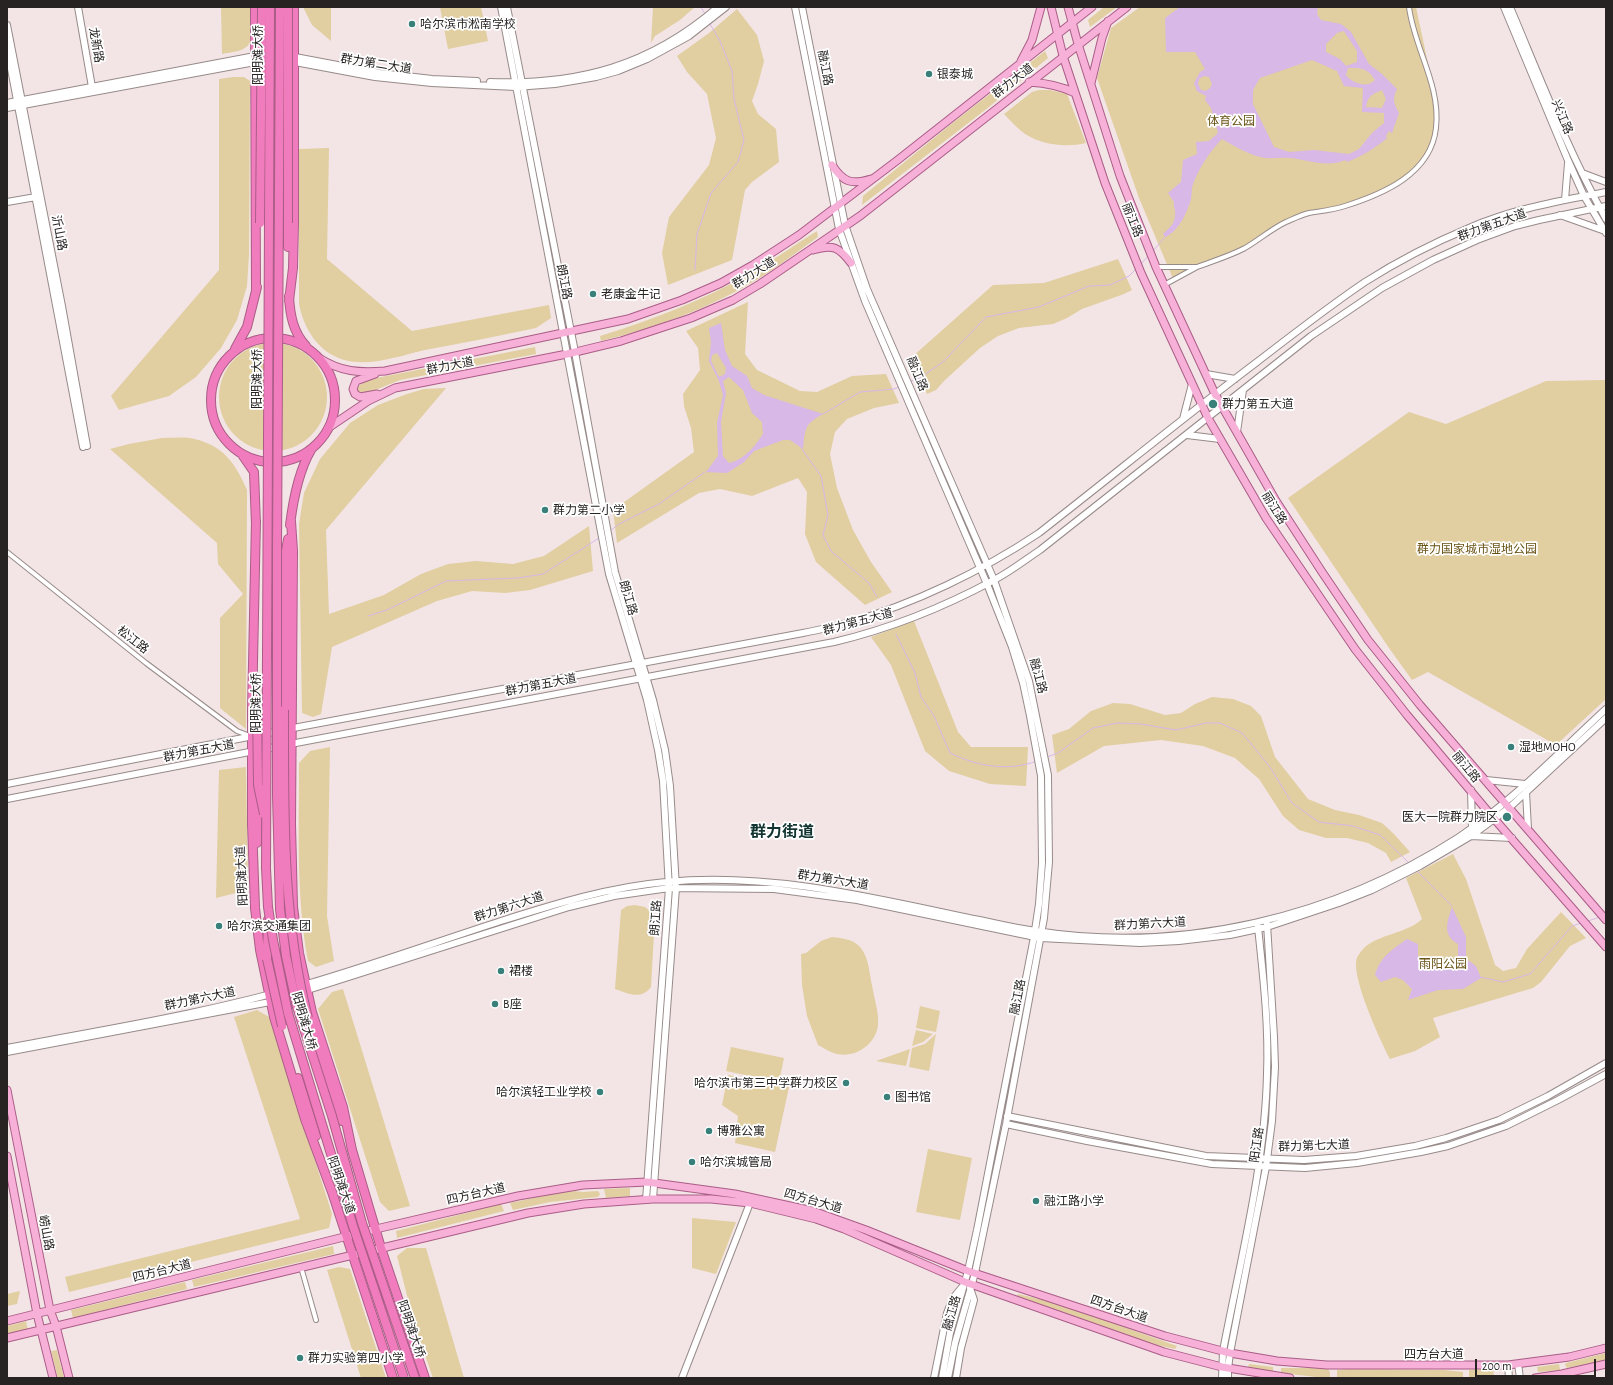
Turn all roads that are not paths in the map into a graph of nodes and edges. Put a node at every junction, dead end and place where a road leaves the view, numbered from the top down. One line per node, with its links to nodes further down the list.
1 (78, 7): 35 (main road, 龙新路)
2 (81, 7): 35 (main road, 龙新路)
3 (255, 7): 29 (highway)
4 (262, 7): 64 (highway, bridge)
5 (270, 7): 121 (highway, 阳明滩大桥, bridge)
6 (280, 7): 118 (highway, 阳明滩大桥, bridge)
7 (288, 7): 65 (highway, bridge)
8 (294, 7): 30 (highway)
9 (501, 7): 33 (main road, 朗江路)
10 (507, 7): 33 (main road, 朗江路)
11 (795, 7): 53 (main road, 融江路)
12 (802, 7): 41 (main road, 融江路)
13 (1041, 7): 31 (main road)
14 (1051, 7): 25 (main road, 丽江路)
15 (1068, 7): 23 (main road, 丽江路)
16 (1092, 7): 23 (main road, 群力大道)
17 (1127, 7): 22 (main road, 群力大道)
18 (1409, 7): 62 (street)
19 (1504, 7): 40 (main road, 兴江路)
20 (1510, 7): 42 (main road, 兴江路)
21 (722, 8): 33 (main road, 群力第二大道)
22 (1109, 21): 26 (main road, 群力大道); 34 (main road)
23 (1072, 23): 25 (main road, 群力大道); 26 (main road, 丽江路)
24 (7, 25): 38 (main road, 沂山路)
25 (1058, 34): 28 (main road, 丽江路); 31 (main road, 群力大道)
26 (1078, 44): 28 (main road, 群力大道); 34 (main road, 丽江路)
27 (7, 48): 38 (main road, 沂山路)
28 (1063, 56): 32 (main road, 群力大道); 36 (main road, 丽江路)
29 (255, 59): 30 (main road, 群力第二大道); 35 (main road, 群力第二大道); 38 (main road, 群力第二大道); 64 (highway)
30 (295, 60): 33 (main road, 群力第二大道); 65 (highway)
31 (1019, 64): 43 (main road, 群力大道)
32 (1029, 82): 36 (main road); 57 (main road, 群力大道)
33 (518, 84): 66 (main road, 朗江路); 67 (main road, 朗江路)
34 (1091, 85): 61 (main road, 丽江路)
35 (93, 87): 38 (main road, 群力第二大道)
36 (1075, 93): 77 (main road, 丽江路)
37 (7, 103): 38 (main road, 群力第二大道)
38 (20, 103): 39 (main road, 群力第二大道); 48 (main road, 沂山路); 48 (main road, 沂山路)
39 (7, 108)
40 (1568, 161): 47 (main road, 兴江路); 49 (main road)
41 (832, 165): 43 (main road); 51 (main road, 融江路)
42 (1582, 173): 44 (main road); 46 (main road, 兴江路)
43 (873, 178): 51 (main road, 群力大道)
44 (1606, 182)
45 (1606, 192): 46 (main road, 群力第五大道)
46 (1592, 194): 47 (main road, 群力第五大道); 52 (main road, 兴江路)
47 (1584, 196): 49 (main road, 群力第五大道); 54 (main road, 兴江路)
48 (36, 197): 50 (main road)
49 (1565, 200): 76 (main road, 群力第五大道)
50 (7, 202)
51 (841, 203): 53 (main road, 群力大道); 57 (main road, 融江路)
52 (1603, 207): 54 (main road, 群力第五大道); 56 (main road, 兴江路)
53 (834, 208): 57 (main road, 融江路); 66 (main road, 群力大道)
54 (1591, 208): 55 (main road, 群力第五大道); 58 (main road, 兴江路)
55 (1560, 215): 58 (main road); 79 (main road, 群力第五大道)
56 (1606, 219)
57 (842, 227): 59 (main road, 群力大道); 60 (main road, 融江路); 75 (main road, 融江路)
58 (1605, 232)
59 (805, 252): 60 (main road); 69 (main road, 群力大道)
60 (851, 263): 75 (main road, 融江路)
61 (1156, 267): 62 (street); 63 (main road, 丽江路)
62 (1197, 267): 63 (street)
63 (1164, 285): 74 (main road, 丽江路)
64 (256, 291): 70 (highway)
65 (289, 300): 68 (highway)
66 (571, 332): 67 (main road, 群力大道); 69 (main road, 朗江路)
67 (563, 334): 71 (main road, 朗江路); 73 (main road, 群力大道)
68 (309, 350): 70 (highway); 72 (highway)
69 (575, 352): 71 (main road, 群力大道); 94 (main road, 朗江路)
70 (232, 353): 91 (highway)
71 (567, 354): 78 (main road, 群力大道); 94 (main road, 朗江路)
72 (319, 358): 73 (main road, 群力大道); 86 (highway)
73 (385, 371): 78 (main road)
74 (1206, 374): 76 (main road); 80 (main road, 丽江路)
75 (902, 376): 81 (main road, 融江路)
76 (1235, 379): 80 (main road, 群力第五大道)
77 (1192, 384): 82 (main road, 丽江路); 85 (main road)
78 (395, 388): 86 (main road, 群力大道)
79 (1243, 390): 83 (main road, 群力第五大道); 87 (main road)
80 (1215, 394): 82 (main road, 群力第五大道); 83 (main road, 丽江路)
81 (910, 395): 96 (main road, 融江路); 97 (main road, 融江路)
82 (1202, 405): 84 (main road, 丽江路); 85 (main road, 群力第五大道)
83 (1222, 407): 84 (main road, 群力第五大道); 87 (main road, 丽江路)
84 (1208, 418): 88 (main road, 群力第五大道); 89 (main road, 丽江路)
85 (1183, 419): 96 (main road, 群力第五大道)
86 (328, 428): 90 (highway)
87 (1237, 432): 108 (main road, 丽江路)
88 (1187, 435): 89 (main road); 98 (main road, 群力第五大道)
89 (1220, 439): 112 (main road, 丽江路)
90 (311, 449): 91 (highway); 93 (highway)
91 (240, 453): 92 (highway)
92 (256, 520): 105 (highway, 阳明滩大道); 111 (highway, bridge)
93 (291, 521): 104 (highway, 阳明滩大道); 114 (highway, bridge)
94 (604, 527): 100 (main road, 朗江路); 100 (main road, 朗江路)
95 (7, 552): 105 (street, 松江路)
96 (988, 564): 97 (main road, 群力第五大道); 98 (main road, 融江路)
97 (980, 568): 99 (main road, 融江路); 100 (main road, 群力第五大道)
98 (994, 580): 99 (main road, 群力第五大道); 131 (main road, 融江路)
99 (987, 584): 101 (main road, 群力第五大道); 131 (main road, 融江路)
100 (639, 664): 101 (main road, 朗江路); 104 (main road, 群力第五大道)
101 (643, 677): 106 (main road, 群力第五大道); 125 (main road, 朗江路)
102 (1606, 709): 110 (main road, 群力第六大道)
103 (1606, 718): 113 (main road, 群力第六大道)
104 (292, 729): 105 (main road, 群力第五大道); 106 (highway, 阳明滩大道)
105 (252, 737): 107 (highway, 阳明滩大道); 109 (main road, 群力第五大道)
106 (292, 744): 107 (main road, 群力第五大道); 135 (highway, 阳明滩大道)
107 (252, 752): 115 (main road, 群力第五大道); 136 (highway, 阳明滩大道)
108 (1486, 780): 110 (main road); 116 (main road, 丽江路)
109 (7, 784)
110 (1525, 784): 116 (main road, 群力第六大道)
111 (258, 785): 121 (highway, bridge); 134 (highway, bridge)
112 (1471, 790): 117 (main road, 丽江路); 119 (main road)
113 (1526, 792): 116 (main road, 群力第六大道); 120 (main road)
114 (284, 796): 118 (highway, bridge); 133 (highway, bridge)
115 (7, 799)
116 (1507, 805): 117 (main road, 群力第六大道); 120 (main road, 丽江路)
117 (1493, 816): 119 (main road, 群力第六大道); 122 (main road, 群力第六大道); 123 (main road, 丽江路)
118 (277, 828): 127 (highway, 阳明滩大桥, bridge)
119 (1472, 828): 124 (main road, 群力第六大道)
120 (1528, 829): 128 (main road, 丽江路)
121 (266, 830): 126 (highway, 阳明滩大桥, bridge)
122 (1471, 836): 123 (main road); 124 (main road, 群力第六大道)
123 (1512, 838): 132 (main road, 丽江路)
124 (1419, 864): 129 (main road, 群力第六大道)
125 (672, 885): 131 (main road, 群力第六大道); 135 (main road, 群力第六大道); 150 (main road, 朗江路)
126 (268, 907): 134 (highway, bridge); 179 (highway, 阳明滩大桥, bridge)
127 (280, 909): 133 (highway, bridge); 180 (highway, 阳明滩大桥, bridge)
128 (1606, 920)
129 (1267, 924): 130 (main road, 群力第六大道); 147 (main road, 阳江路)
130 (1258, 926): 131 (main road, 群力第六大道); 146 (main road, 阳江路)
131 (1038, 935): 142 (main road, 融江路); 159 (main road, 融江路)
132 (1606, 947)
133 (295, 958): 144 (highway, bridge)
134 (267, 959): 151 (highway, bridge)
135 (306, 988): 136 (main road, 群力第六大道); 144 (highway, 阳明滩大道)
136 (270, 998): 137 (main road, 群力第六大道); 138 (main road, 群力第六大道); 151 (highway, 阳明滩大道)
137 (7, 1048)
138 (7, 1052)
139 (1606, 1064): 147 (main road, 群力第七大道)
140 (1606, 1074): 149 (main road, 群力第七大道)
141 (7, 1090): 161 (main road, 崂山路)
142 (1007, 1116): 143 (main road, 融江路); 146 (main road, 群力第七大道)
143 (1006, 1124): 148 (main road, 群力第七大道); 159 (main road, 融江路)
144 (352, 1150): 154 (highway, 阳明滩大道)
145 (7, 1156): 162 (main road, 崂山路)
146 (1259, 1158): 147 (main road, 群力第七大道); 148 (main road, 阳江路)
147 (1267, 1159): 149 (main road, 阳江路)
148 (1258, 1167): 149 (main road, 群力第七大道); 169 (main road, 阳江路)
149 (1266, 1167): 169 (main road, 阳江路)
150 (650, 1183): 152 (main road, 朗江路); 154 (main road, 四方台大道); 159 (main road, 四方台大道)
151 (332, 1192): 155 (highway, 阳明滩大道)
152 (649, 1199): 153 (main road, 四方台大道); 156 (main road, 四方台大道)
153 (750, 1203): 160 (main road, 四方台大道); 182 (main road)
154 (376, 1229): 155 (main road, 四方台大道); 156 (highway, 阳明滩大道)
155 (346, 1237): 157 (highway, 阳明滩大道); 161 (main road, 四方台大道)
156 (381, 1248): 157 (main road, 四方台大道); 181 (highway, 阳明滩大道)
157 (352, 1254): 158 (main road, 四方台大道); 178 (highway, 阳明滩大道)
158 (301, 1266): 163 (street); 165 (main road, 四方台大道)
159 (972, 1272): 160 (main road, 融江路); 169 (main road, 四方台大道)
160 (968, 1285): 170 (main road, 融江路); 171 (main road); 175 (main road, 四方台大道); 184 (main road, 融江路); 185 (main road)
161 (50, 1310): 162 (main road, 四方台大道); 165 (main road, 崂山路)
162 (37, 1314): 164 (main road, 四方台大道); 166 (main road, 崂山路)
163 (316, 1320)
164 (7, 1321)
165 (56, 1326): 166 (main road, 四方台大道); 177 (main road, 崂山路)
166 (41, 1330): 167 (main road, 四方台大道); 176 (main road, 崂山路)
167 (7, 1338)
168 (1606, 1348): 172 (main road, 四方台大道)
169 (1226, 1352): 174 (main road, 四方台大道); 175 (main road, 阳江路)
170 (946, 1354): 171 (main road); 184 (main road, 融江路)
171 (936, 1364): 183 (main road)
172 (1518, 1364): 174 (main road, 四方台大道); 190 (main road)
173 (1606, 1364): 191 (main road)
174 (1508, 1365): 189 (main road)
175 (1225, 1368): 186 (main road); 187 (main road); 188 (main road, 四方台大道)
176 (53, 1378)
177 (69, 1378)
178 (393, 1378)
179 (404, 1378)
180 (415, 1378)
181 (424, 1378)
182 (682, 1378)
183 (934, 1378)
184 (947, 1378)
185 (956, 1378)
186 (1222, 1378)
187 (1228, 1378)
188 (1290, 1378)
189 (1509, 1378)
190 (1520, 1378)
191 (1535, 1378)

